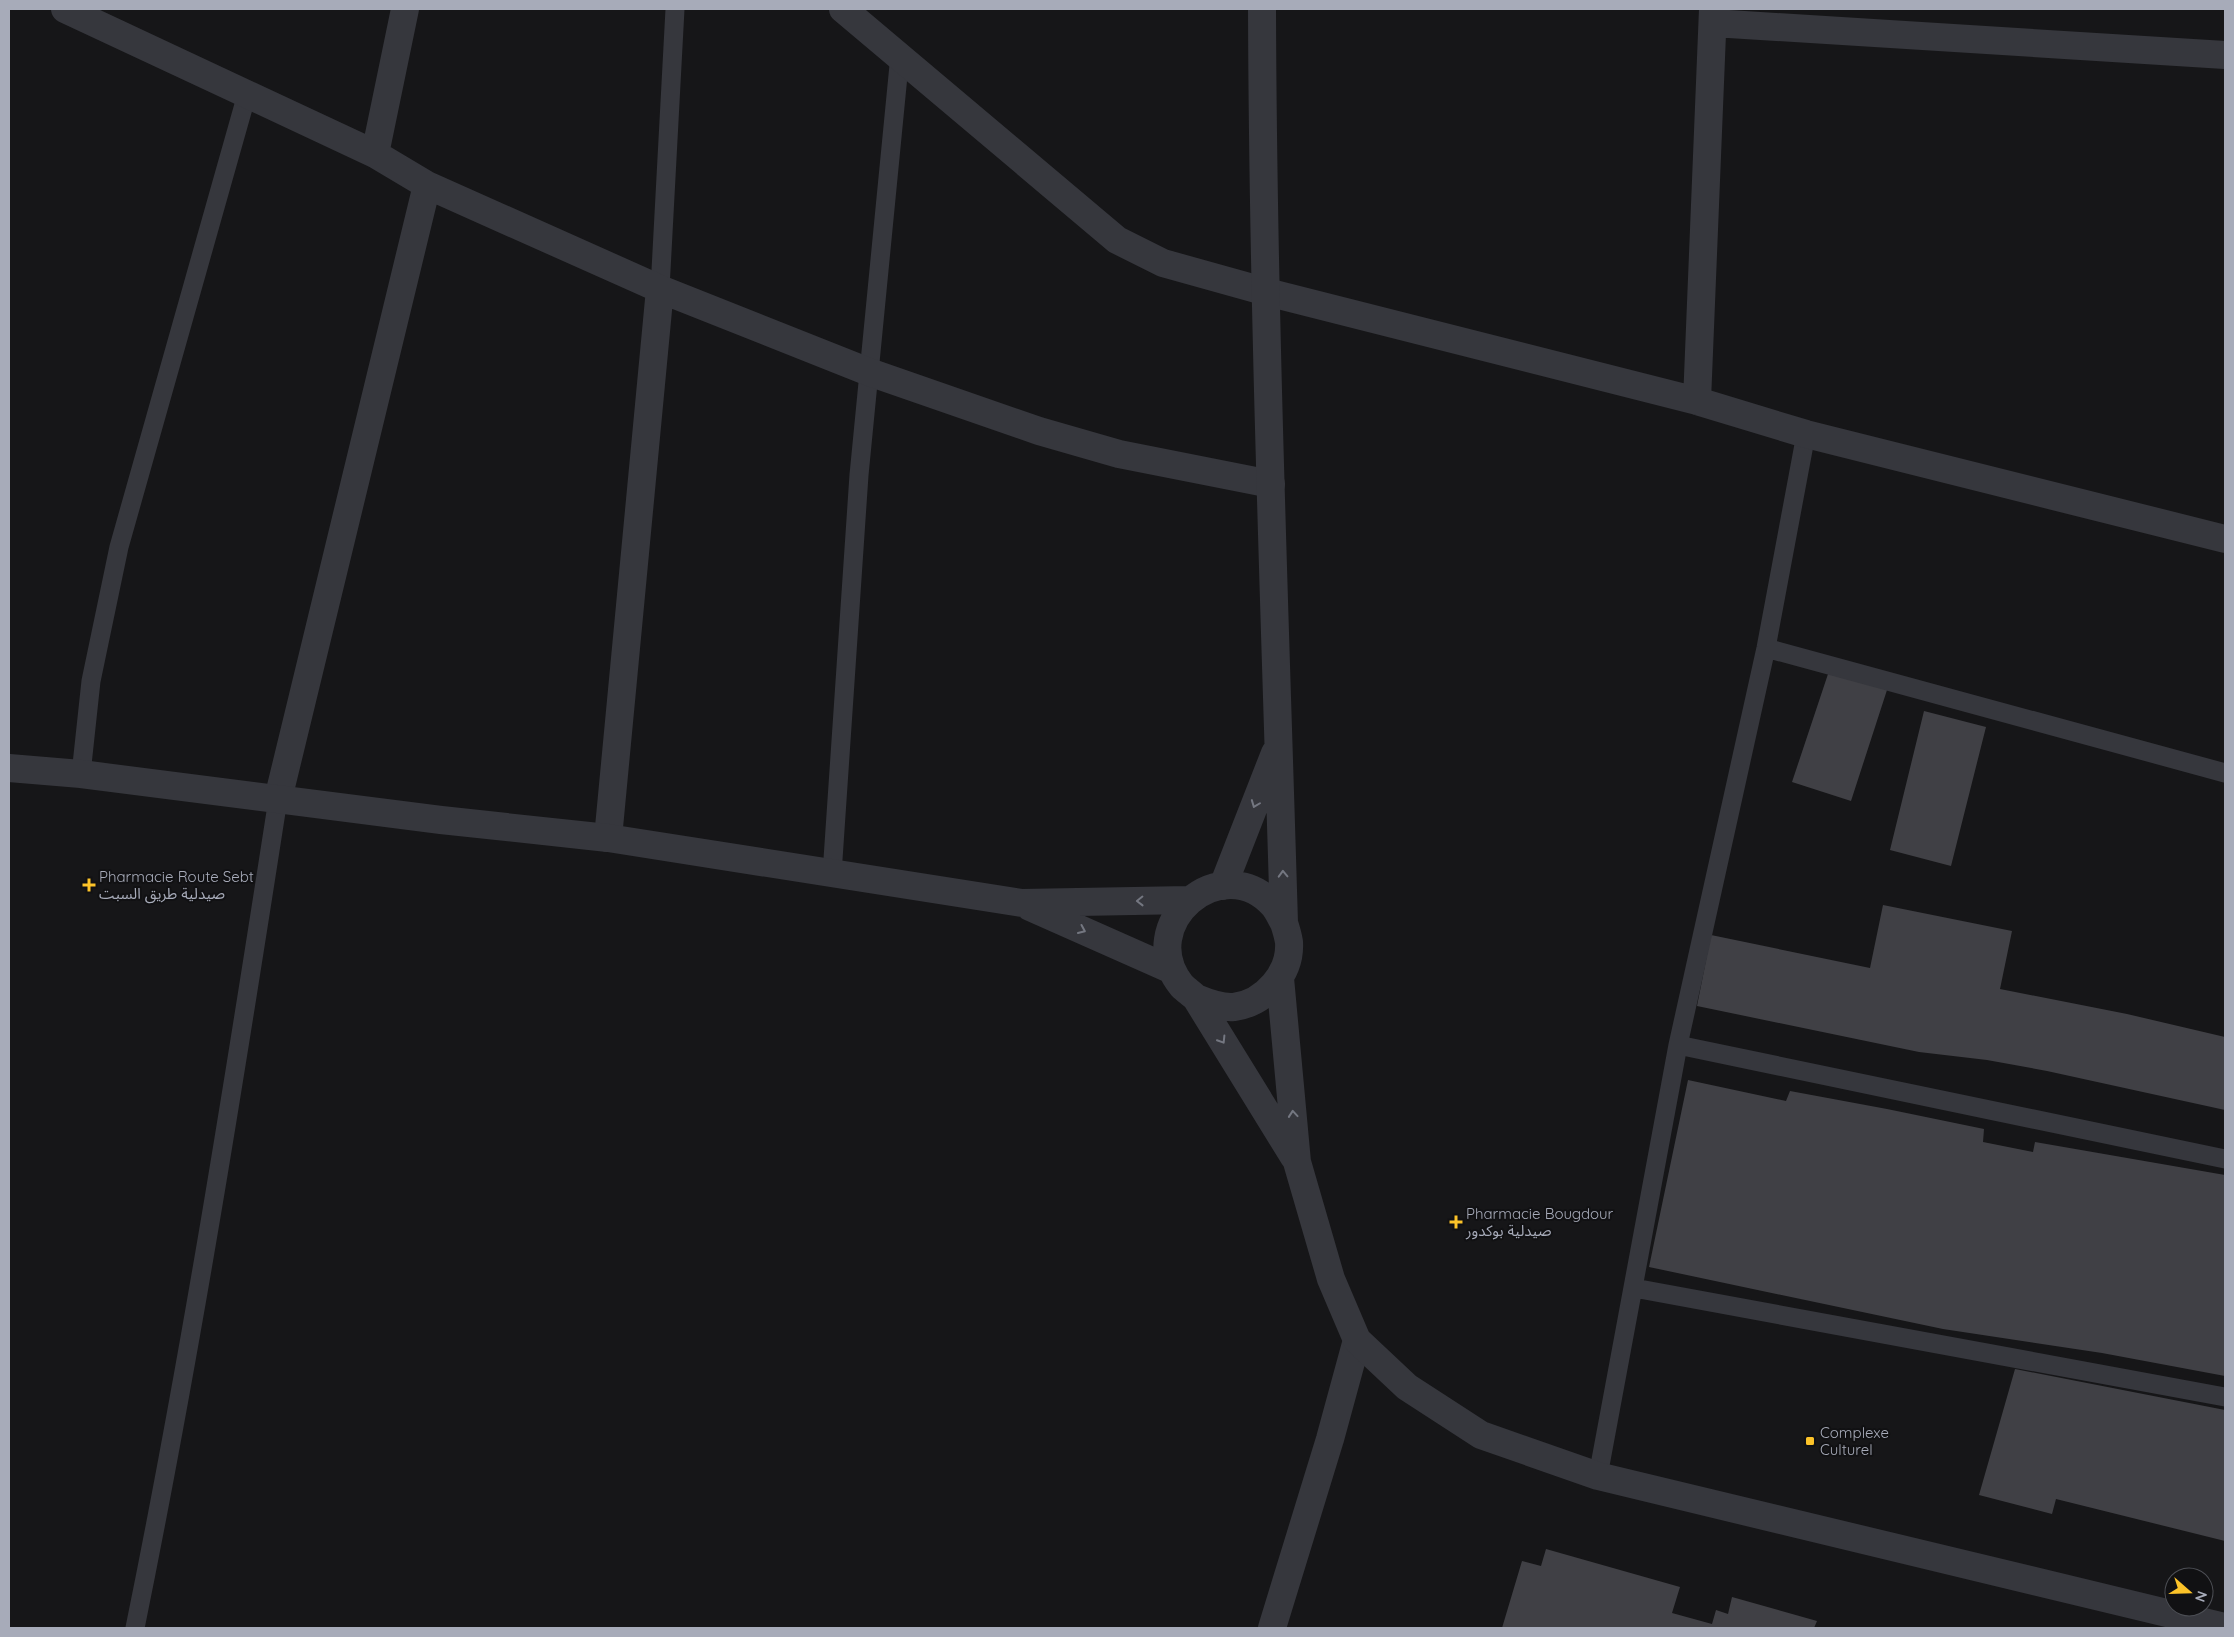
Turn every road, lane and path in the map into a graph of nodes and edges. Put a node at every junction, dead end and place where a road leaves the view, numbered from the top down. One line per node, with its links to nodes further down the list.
1 (66, 9): 9 (street)
2 (405, 9): 10 (street)
3 (675, 9): 12 (lane)
4 (843, 9): 8 (street)
5 (1262, 9): 13 (street)
6 (1713, 16): 7 (street); 15 (street)
7 (2225, 55)
8 (900, 56): 13 (street); 14 (lane)
9 (247, 94): 10 (street); 23 (lane)
10 (375, 154): 11 (street)
11 (427, 186): 12 (street); 24 (street)
12 (660, 289): 14 (street); 25 (street)
13 (1267, 292): 15 (street); 17 (street)
14 (870, 372): 17 (street); 26 (lane)
15 (1697, 401): 16 (street)
16 (1806, 434): 18 (street); 19 (lane)
17 (1271, 484): 20 (street)
18 (2225, 539)
19 (1766, 648): 22 (lane); 34 (lane)
20 (1279, 743): 27 (street, one-way to 27); 30 (street, one-way to 20)
21 (9, 768): 23 (street)
22 (2225, 773)
23 (81, 774): 24 (street)
24 (278, 799): 25 (street); 42 (lane)
25 (608, 838): 26 (street)
26 (832, 874): 29 (street)
27 (1223, 886): 28 (street); 30 (street)
28 (1189, 900): 29 (street, one-way to 29); 31 (street)
29 (1022, 903): 31 (street, one-way to 31)
30 (1284, 923): 32 (street)
31 (1172, 970): 33 (street)
32 (1280, 978): 33 (street); 36 (street, one-way to 32)
33 (1196, 998): 36 (street, one-way to 36)
34 (1678, 1045): 35 (lane); 37 (lane)
35 (2225, 1159)
36 (1297, 1162): 38 (street)
37 (1634, 1288): 39 (lane); 40 (lane)
38 (1356, 1340): 40 (street); 43 (street)
39 (2225, 1397)
40 (1598, 1476): 41 (street)
41 (2225, 1627)
42 (135, 1628)
43 (1272, 1628)

